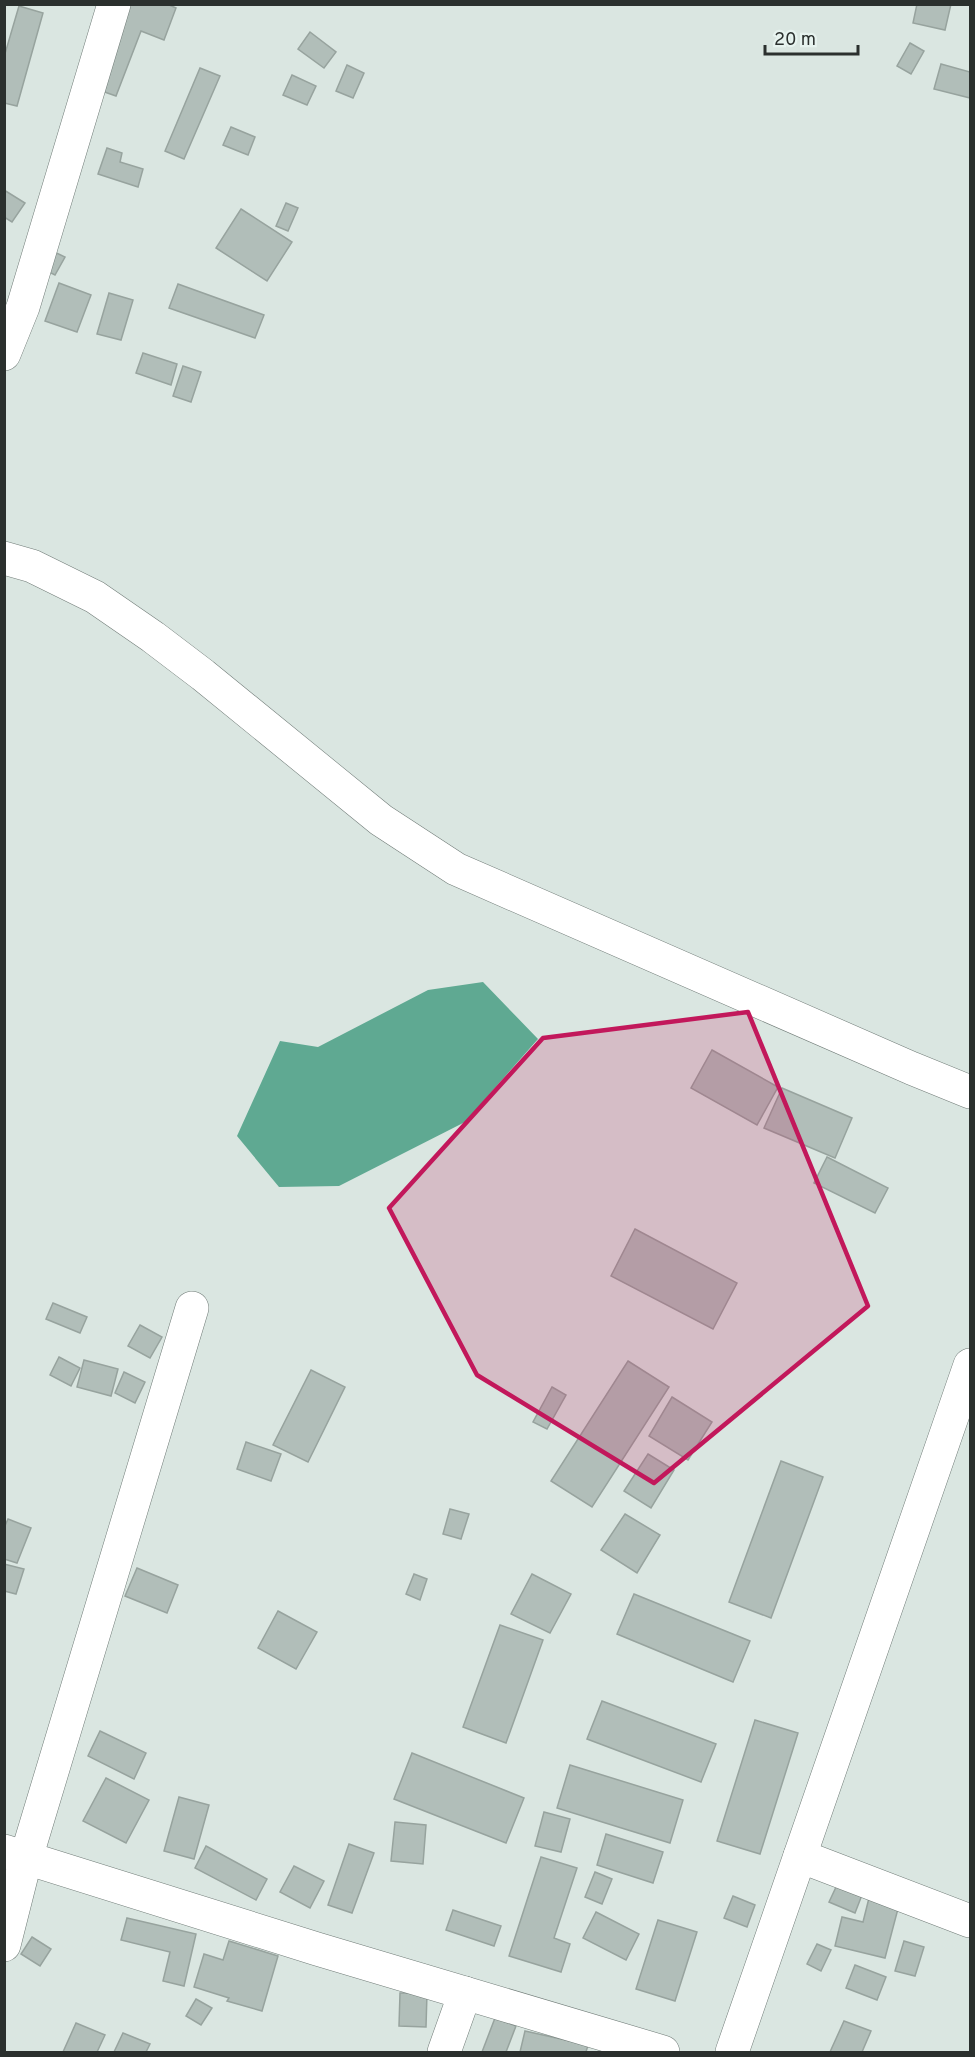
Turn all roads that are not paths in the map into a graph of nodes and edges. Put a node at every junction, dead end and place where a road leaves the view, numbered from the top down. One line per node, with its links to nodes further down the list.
1 (114, 4): 2 (street)
2 (4, 354)
3 (4, 558): 4 (street)
4 (970, 1092)
5 (192, 1308): 7 (street)
6 (970, 1365): 8 (street)
7 (15, 1855): 10 (street); 11 (street)
8 (800, 1856): 9 (street); 14 (street)
9 (970, 1921)
10 (4, 1945)
11 (465, 1993): 12 (street); 13 (street)
12 (444, 2052)
13 (663, 2052)
14 (732, 2052)

